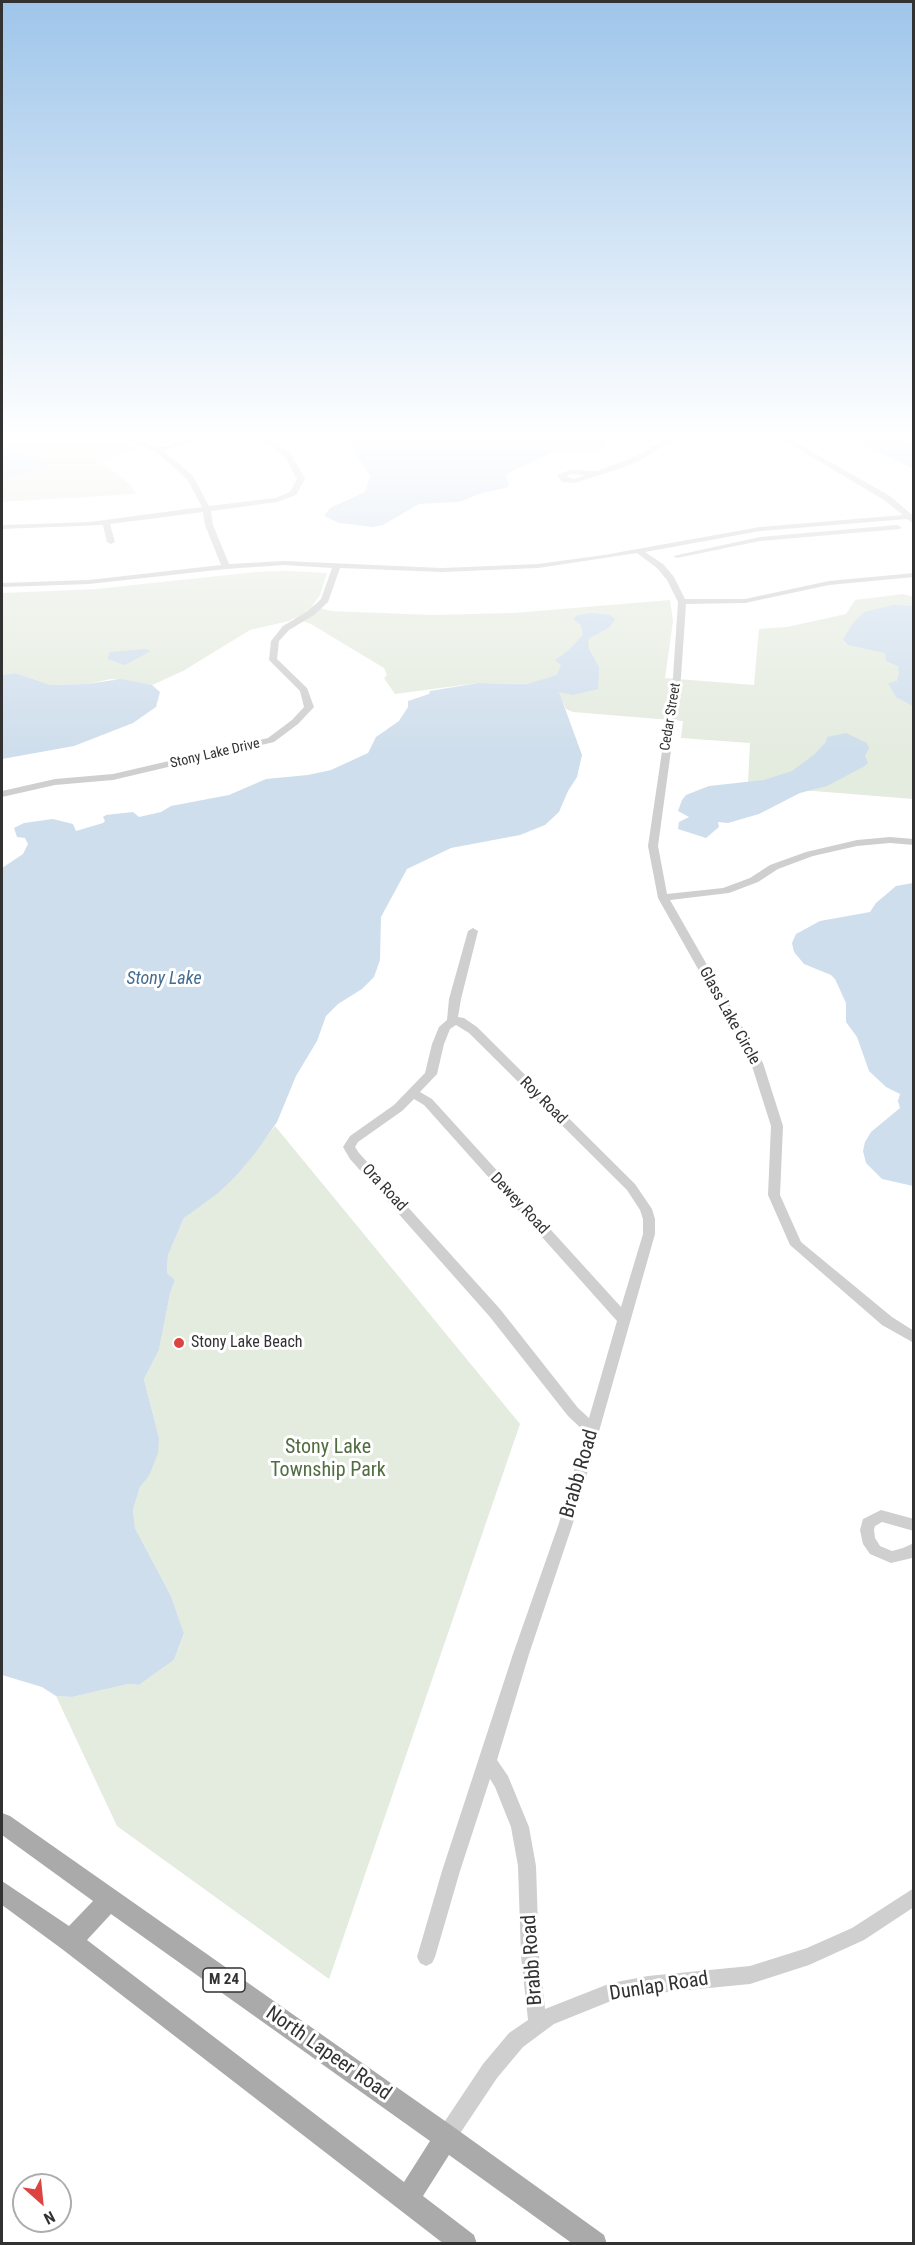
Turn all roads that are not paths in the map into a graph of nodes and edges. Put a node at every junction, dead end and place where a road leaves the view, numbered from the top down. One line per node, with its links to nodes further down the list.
1 (216, 543): 9 (street)
2 (680, 543): 6 (street)
3 (722, 543): 5 (street)
4 (744, 543): 5 (street)
5 (726, 546): 7 (street)
6 (639, 551): 8 (street); 12 (street)
7 (677, 556)
8 (337, 566): 9 (street); 13 (street, Stony Lake Drive)
9 (226, 567): 11 (street)
10 (914, 575): 12 (street)
11 (2, 585)
12 (682, 602): 15 (street, Cedar Street)
13 (2, 794)
14 (914, 842): 15 (street)
15 (663, 898): 21 (street, Glass Lake Circle)
16 (472, 931): 17 (street, Ora Road)
17 (453, 1022): 18 (street, Ora Road); 19 (street, Roy Road)
18 (413, 1093): 20 (street, Dewey Road); 22 (street, Ora Road)
19 (631, 1187): 20 (street, Brabb Road)
20 (623, 1318): 22 (street, Brabb Road)
21 (914, 1338)
22 (592, 1430): 25 (street, Brabb Road)
23 (914, 1525): 24 (street)
24 (914, 1549)
25 (488, 1761): 31 (street, Brabb Road); 32 (street, Brabb Road)
26 (2, 1823): 29 (main road, North Lapeer Road / M 24)
27 (2, 1892): 30 (main road)
28 (914, 1896): 32 (street, Dunlap Road)
29 (110, 1899): 30 (main road); 33 (main road, North Lapeer Road / M 24)
30 (70, 1941): 34 (main road)
31 (426, 1958)
32 (538, 2024): 33 (street, Dunlap Road)
33 (446, 2137): 34 (main road); 36 (main road, North Lapeer Road / M 24)
34 (407, 2199): 35 (main road)
35 (465, 2244)
36 (595, 2244)

